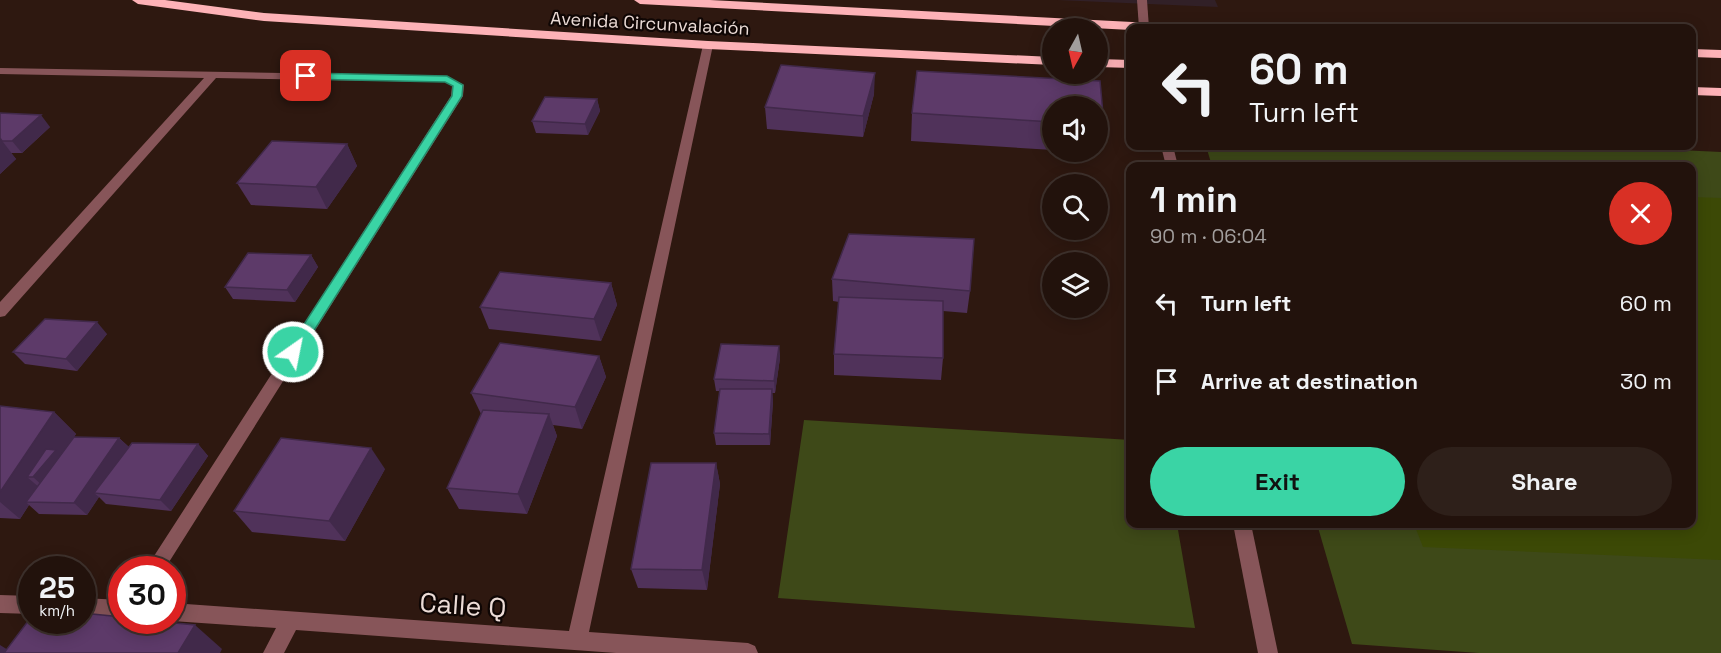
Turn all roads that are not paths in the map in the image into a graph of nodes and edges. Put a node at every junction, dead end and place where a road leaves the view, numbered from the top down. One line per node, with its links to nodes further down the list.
1 (138, 0): 6 (highway, Avenida Circunvalación)
2 (640, 0): 5 (highway, Avenida Circunvalación)
3 (1142, 0): 4 (street)
4 (1144, 24)
5 (1126, 27)
6 (708, 45): 9 (highway, Avenida Circunvalación); 23 (street)
7 (1696, 53): 8 (highway)
8 (1721, 54)
9 (1042, 60)
10 (1108, 63): 11 (highway)
11 (1126, 64)
12 (0, 70): 13 (street)
13 (213, 75): 16 (street); 18 (street)
14 (1696, 91): 15 (highway)
15 (1721, 92)
16 (0, 312)
17 (1243, 528): 26 (street)
18 (163, 556)
19 (0, 604): 20 (street)
20 (18, 605)
21 (186, 613): 22 (street, Calle Q)
22 (291, 619): 23 (street, Calle Q); 24 (street)
23 (577, 641): 25 (street, Calle Q)
24 (273, 653)
25 (748, 653)
26 (1268, 653)

